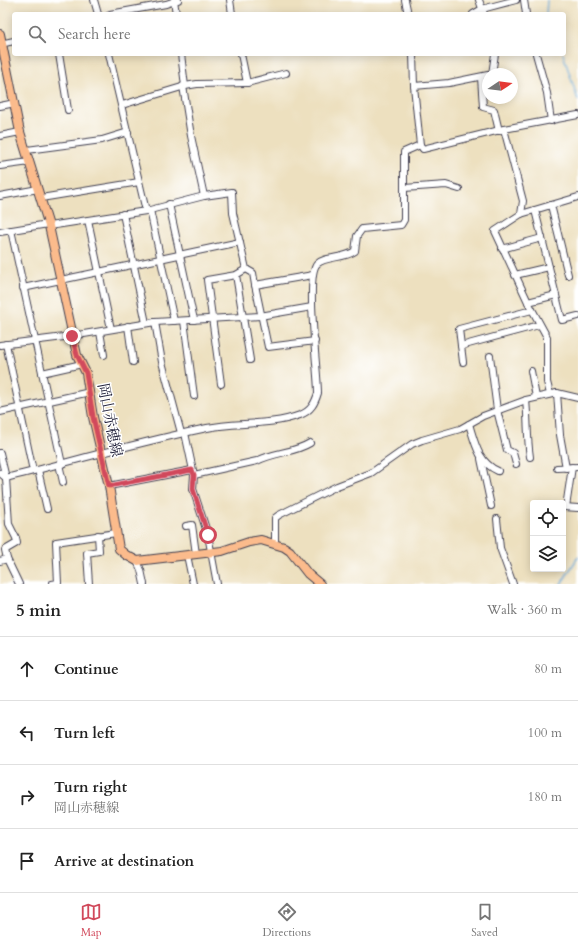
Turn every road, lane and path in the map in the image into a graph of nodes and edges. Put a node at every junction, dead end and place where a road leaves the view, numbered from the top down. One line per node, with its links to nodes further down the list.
1 (94, 0): 9 (street)
2 (175, 0): 10 (street); 11 (street)
3 (230, 0): 12 (street)
4 (405, 0): 13 (street)
5 (479, 0): 8 (street)
6 (516, 0): 8 (street)
7 (524, 0): 14 (street)
8 (483, 11)
9 (97, 12)
10 (121, 12)
11 (176, 12)
12 (232, 12)
13 (408, 12)
14 (526, 12)
15 (0, 34): 17 (main road, 岡山赤穂線)
16 (12, 41): 17 (street)
17 (1, 43): 31 (main road, 岡山赤穂線)
18 (59, 56): 34 (street)
19 (110, 56): 32 (street)
20 (181, 56): 29 (street)
21 (241, 56): 28 (street)
22 (413, 56): 30 (street)
23 (495, 56): 25 (street)
24 (537, 56): 36 (street)
25 (493, 68)
26 (286, 74): 28 (street)
27 (481, 77): 30 (street); 37 (street)
28 (247, 83): 29 (street)
29 (184, 86): 32 (street); 50 (street)
30 (414, 86): 41 (street)
31 (14, 104): 33 (street); 38 (main road, 岡山赤穂線)
32 (122, 105): 39 (street)
33 (0, 106)
34 (68, 110)
35 (578, 115): 36 (street)
36 (551, 121): 37 (street)
37 (502, 130): 41 (street); 58 (street)
38 (20, 132): 40 (street); 42 (main road, 岡山赤穂線)
39 (128, 132): 42 (street); 45 (street)
40 (0, 136)
41 (420, 145): 46 (street)
42 (26, 150): 43 (main road, 岡山赤穂線)
43 (30, 162): 44 (street); 47 (main road, 岡山赤穂線)
44 (0, 166)
45 (139, 182): 52 (street); 55 (street)
46 (404, 188): 48 (street); 72 (street)
47 (38, 189): 49 (street); 52 (main road, 岡山赤穂線)
48 (460, 189)
49 (0, 196)
50 (204, 196): 53 (street); 64 (street)
51 (578, 197): 54 (street)
52 (41, 198): 60 (main road, 岡山赤穂線)
53 (169, 204): 55 (street); 66 (street)
54 (551, 205): 56 (street); 74 (street)
55 (148, 210): 57 (street); 67 (street)
56 (535, 210): 58 (street); 63 (street)
57 (123, 214): 59 (street); 68 (street)
58 (521, 214): 65 (street)
59 (88, 220): 60 (street); 71 (street)
60 (48, 225): 61 (street); 76 (main road, 岡山赤穂線)
61 (11, 230): 62 (street); 78 (street)
62 (0, 232)
63 (542, 238): 65 (street); 69 (street)
64 (240, 242): 66 (street); 70 (street)
65 (502, 249): 75 (street)
66 (180, 255): 67 (street); 87 (street)
67 (160, 260): 68 (street); 88 (street)
68 (134, 265): 71 (street); 91 (street)
69 (549, 267): 75 (street); 79 (street)
70 (246, 268): 73 (street); 77 (street)
71 (98, 273): 76 (street); 94 (street)
72 (313, 274): 77 (street); 81 (street)
73 (236, 275): 85 (street); 86 (street)
74 (568, 275)
75 (515, 276): 80 (street)
76 (61, 281): 78 (street); 96 (main road, 岡山赤穂線)
77 (255, 285): 83 (street)
78 (23, 288): 98 (street)
79 (556, 295): 80 (street); 84 (street)
80 (528, 302): 82 (street)
81 (312, 307): 83 (street); 97 (street)
82 (532, 310): 92 (street); 100 (street)
83 (260, 316): 85 (street); 97 (street)
84 (578, 316)
85 (244, 317): 86 (street); 103 (street)
86 (212, 318): 87 (street); 109 (street)
87 (194, 320): 89 (street)
88 (174, 321): 89 (street); 90 (street)
89 (184, 321): 113 (street)
90 (155, 322): 91 (street); 122 (street)
91 (146, 323): 93 (street)
92 (539, 325): 100 (street); 112 (street)
93 (128, 326): 94 (street); 104 (street)
94 (111, 330): 95 (street)
95 (100, 332): 96 (street); 101 (street)
96 (72, 336): 98 (street); 106 (main road, 岡山赤穂線)
97 (315, 340): 122 (street)
98 (35, 341): 99 (street); 108 (street)
99 (3, 344): 118 (street)
100 (461, 346): 105 (street)
101 (104, 355)
102 (490, 356): 119 (street)
103 (250, 360)
104 (133, 362)
105 (463, 362)
106 (82, 364): 108 (street); 110 (main road, 岡山赤穂線)
107 (531, 372): 114 (street)
108 (42, 373): 117 (street)
109 (221, 384)
110 (90, 392): 117 (street); 125 (main road, 岡山赤穂線)
111 (557, 393): 112 (street); 115 (street); 130 (street)
112 (550, 394): 114 (street)
113 (194, 396)
114 (536, 397): 116 (street)
115 (578, 398)
116 (526, 400): 119 (street); 126 (street)
117 (48, 402): 118 (street); 128 (street)
118 (19, 408): 120 (street); 132 (street)
119 (497, 410): 121 (street); 129 (street)
120 (0, 412)
121 (469, 424): 127 (street); 148 (street)
122 (183, 433): 125 (street); 135 (street)
123 (310, 443): 135 (street)
124 (0, 453): 136 (street)
125 (101, 454): 128 (street); 138 (main road, 岡山赤穂線)
126 (530, 457)
127 (481, 459): 133 (street); 140 (street)
128 (61, 464): 132 (street); 137 (street)
129 (516, 464)
130 (572, 467): 131 (street); 139 (street)
131 (557, 468)
132 (35, 471): 136 (street); 143 (street)
133 (498, 471)
134 (0, 473): 136 (street)
135 (193, 473): 138 (street); 149 (street)
136 (6, 478): 152 (street)
137 (64, 482)
138 (109, 486): 146 (main road, 岡山赤穂線)
139 (566, 501)
140 (491, 506)
141 (566, 507): 142 (street)
142 (578, 508)
143 (47, 509)
144 (497, 519): 162 (street)
145 (186, 526): 150 (street)
146 (116, 533): 147 (street); 154 (main road, 岡山赤穂線)
147 (98, 536): 156 (street); 157 (street)
148 (275, 544): 149 (main road); 161 (main road)
149 (211, 553): 150 (main road); 160 (street)
150 (196, 554): 151 (main road)
151 (187, 555): 154 (main road); 159 (street)
152 (7, 559): 153 (street); 155 (street)
153 (0, 561)
154 (136, 561): 158 (street)
155 (19, 584)
156 (57, 584)
157 (89, 584)
158 (144, 584)
159 (193, 584)
160 (218, 584)
161 (320, 584)
162 (512, 584)

